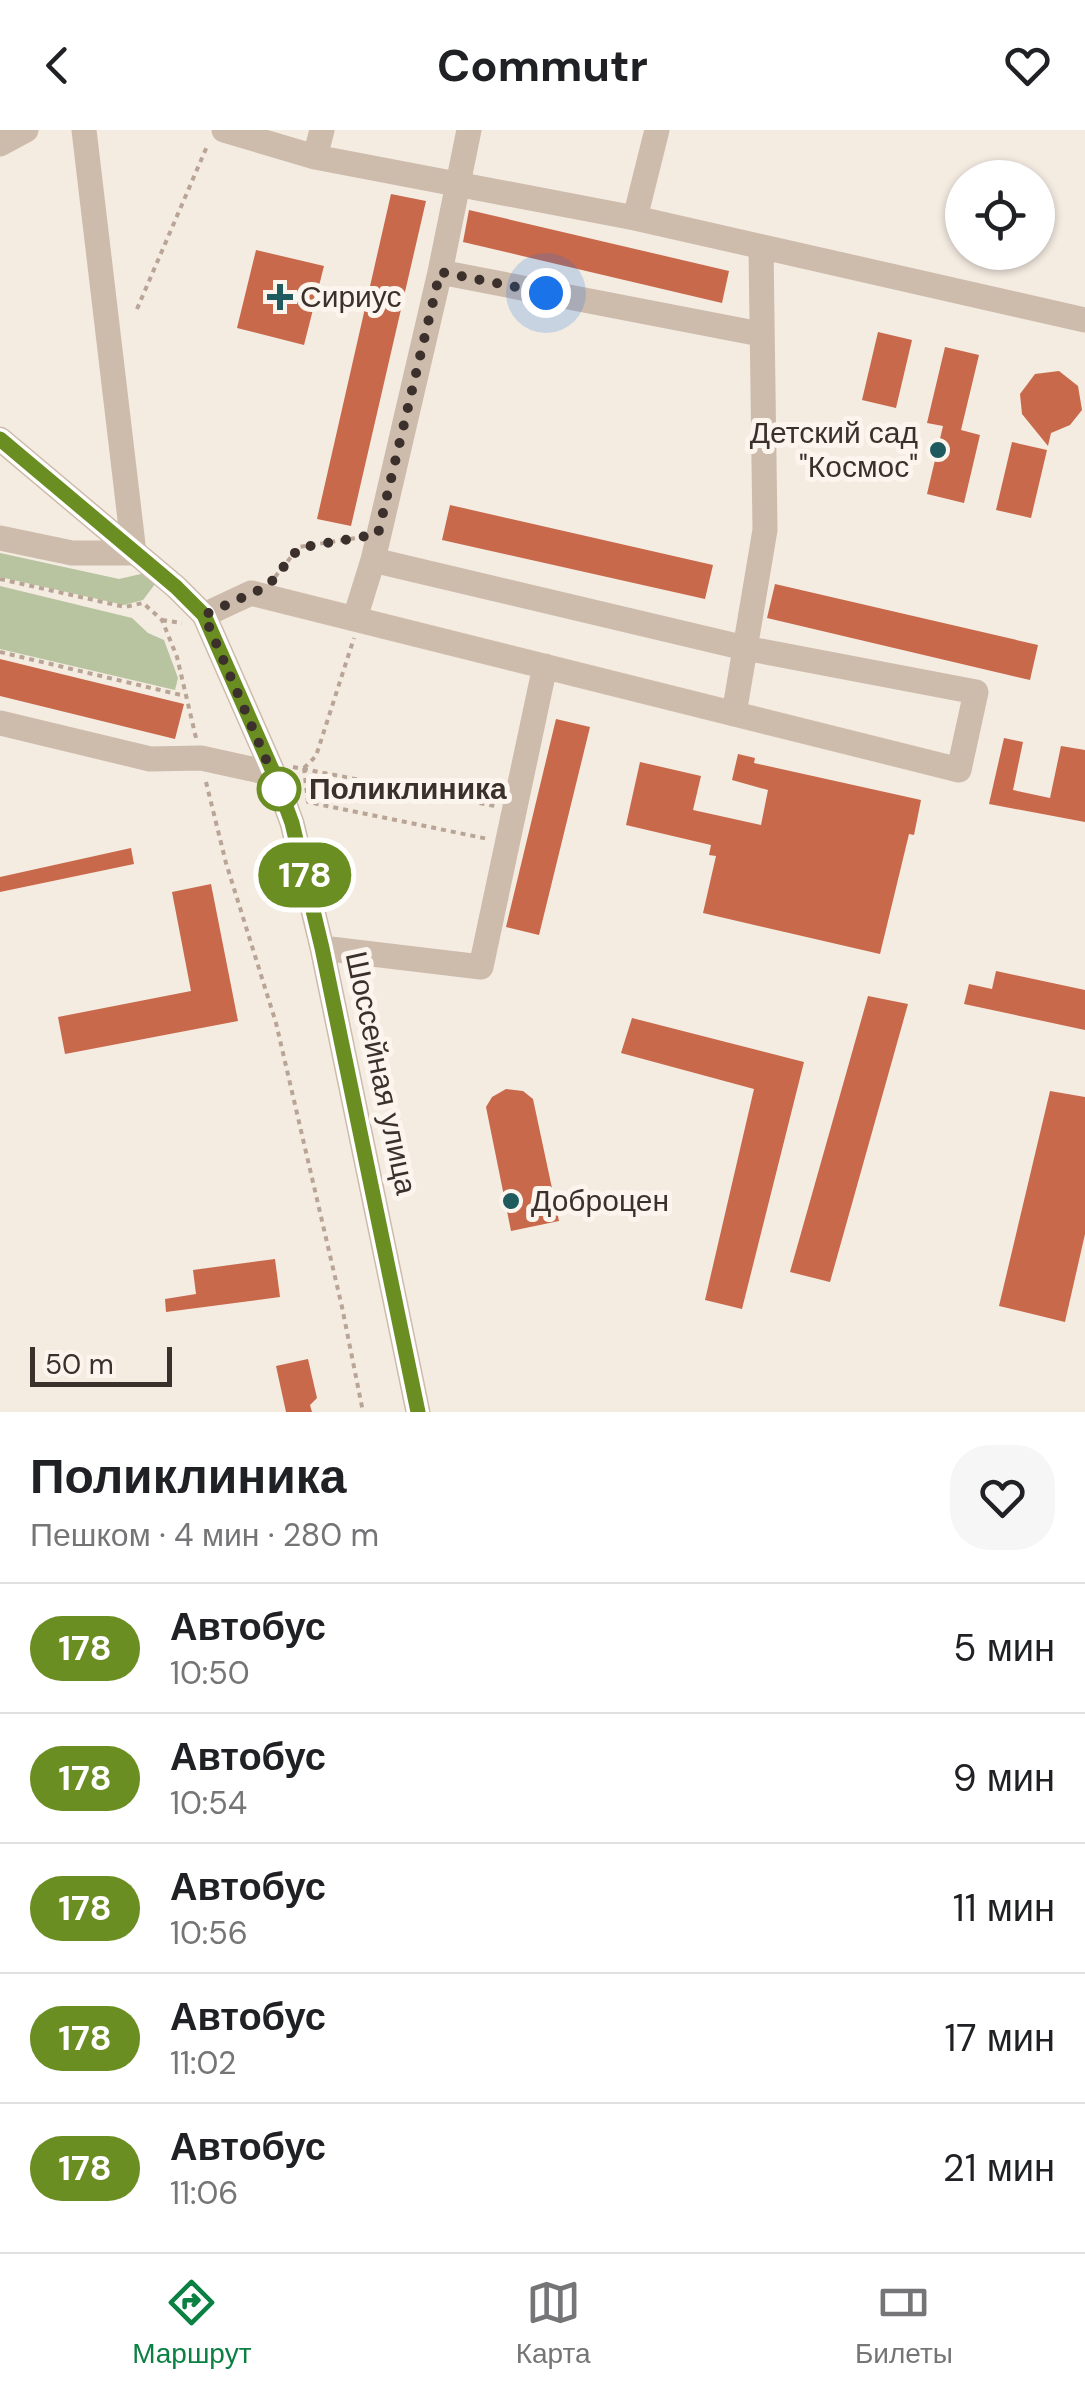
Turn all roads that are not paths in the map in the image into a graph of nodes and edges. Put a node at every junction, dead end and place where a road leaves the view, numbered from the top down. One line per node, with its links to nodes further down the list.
1 (26, 130): 7 (street)
2 (84, 130): 17 (street)
3 (224, 130): 8 (street)
4 (322, 130): 8 (street)
5 (469, 130): 9 (street)
6 (658, 130): 10 (street)
7 (0, 144)
8 (315, 157): 9 (street)
9 (458, 184): 10 (street); 12 (street)
10 (635, 218): 11 (street)
11 (761, 249): 13 (street); 14 (street)
12 (440, 272): 14 (street); 18 (street)
13 (1085, 320)
14 (760, 334): 21 (street)
15 (0, 439): 17 (street, Шоссейная улица)
16 (0, 538): 17 (street)
17 (134, 553): 19 (street, Шоссейная улица)
18 (372, 560): 20 (street); 21 (street)
19 (204, 615): 20 (street); 25 (street, Шоссейная улица)
20 (357, 619): 22 (street)
21 (746, 648): 23 (street); 23 (street)
22 (545, 666): 23 (street); 26 (street)
23 (734, 714)
24 (0, 723): 25 (street)
25 (274, 774): 26 (street, Шоссейная улица)
26 (322, 948): 27 (street, Шоссейная улица)
27 (418, 1412)

